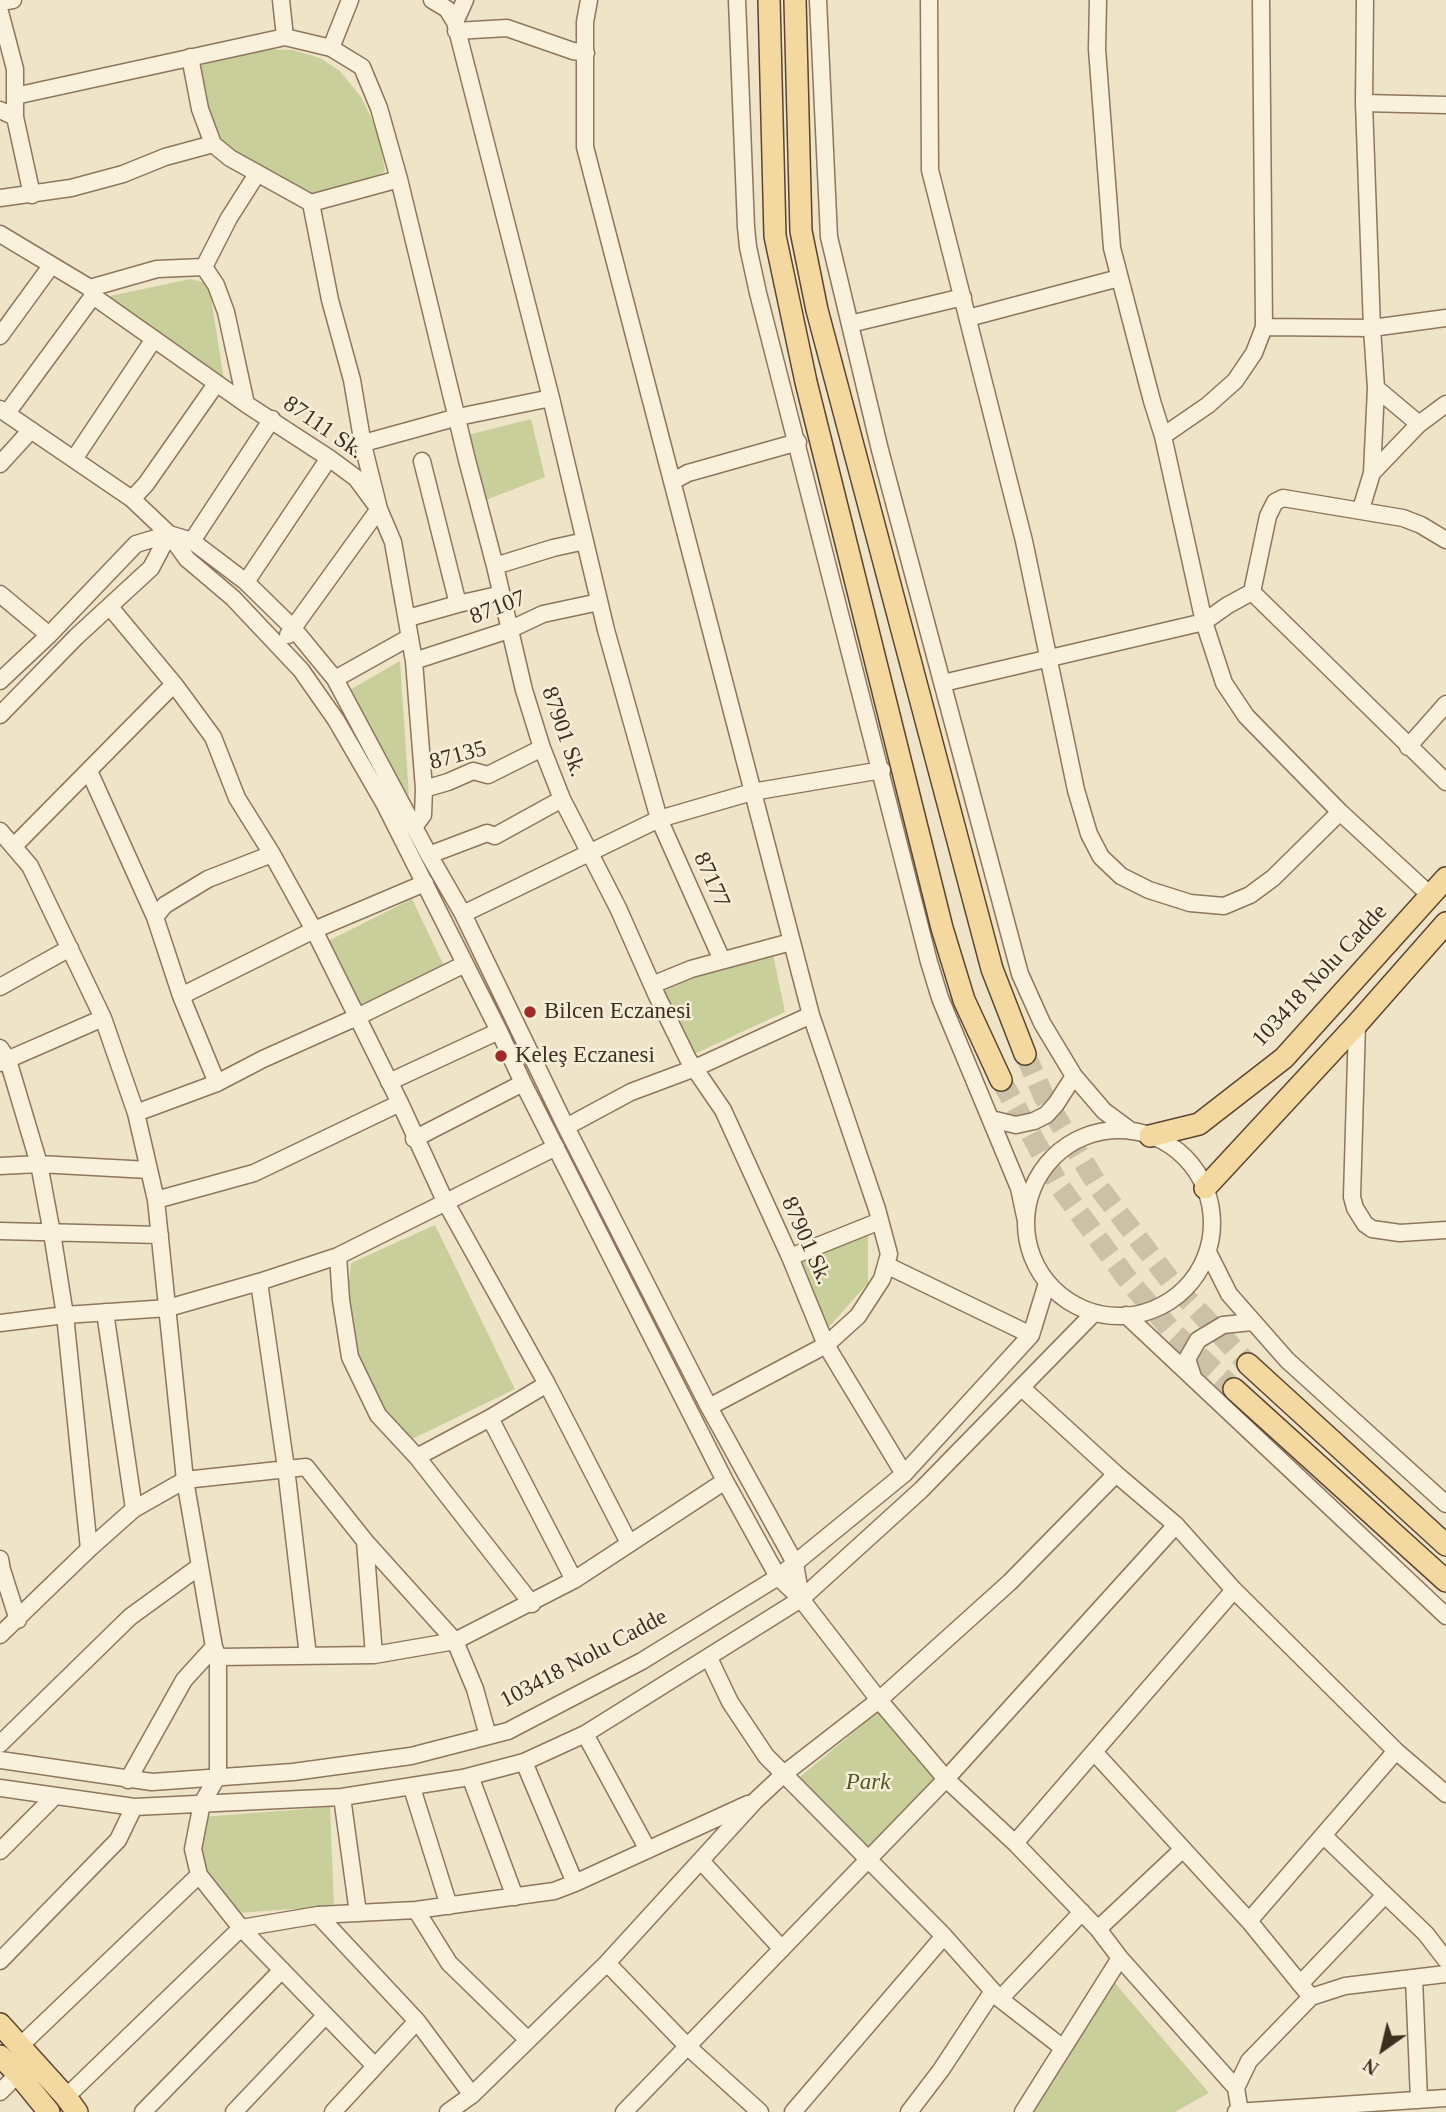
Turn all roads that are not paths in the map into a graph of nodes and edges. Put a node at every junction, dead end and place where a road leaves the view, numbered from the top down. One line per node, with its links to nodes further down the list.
1 (13, 0): 15 (street)
2 (281, 0): 18 (street)
3 (350, 0): 19 (street)
4 (432, 0): 17 (street)
5 (465, 0): 17 (street)
6 (589, 0): 20 (street)
7 (737, 0): 56 (street)
8 (769, 0): 133 (main road)
9 (795, 0): 129 (main road)
10 (818, 0): 40 (street)
11 (929, 0): 37 (street)
12 (1098, 0): 35 (street)
13 (1261, 0): 41 (street)
14 (1365, 0): 23 (street)
15 (0, 2)
16 (0, 12): 22 (street)
17 (456, 26): 20 (street); 47 (street, 87177)
18 (285, 37): 19 (street, 87901 Sk.); 21 (street)
19 (331, 48): 28 (street, 87901 Sk.)
20 (586, 53): 63 (street)
21 (190, 57): 22 (street); 26 (street)
22 (15, 96): 25 (street)
23 (1364, 103): 24 (street); 42 (street)
24 (1446, 105)
25 (7, 113): 29 (street)
26 (213, 144): 27 (street); 29 (street)
27 (257, 174): 31 (street); 34 (street)
28 (399, 178): 31 (street); 51 (street, 87901 Sk.)
29 (32, 195): 30 (street)
30 (0, 198)
31 (311, 203): 57 (street)
32 (1, 236): 33 (street, 87111 Sk.)
33 (51, 266): 36 (street, 87111 Sk.); 43 (street)
34 (204, 267): 36 (street); 48 (street)
35 (1119, 278): 39 (street); 55 (street)
36 (92, 292): 44 (street, 87111 Sk.); 50 (street)
37 (963, 297): 39 (street); 40 (street)
38 (1446, 317): 42 (street)
39 (968, 318): 86 (street)
40 (850, 324): 90 (street)
41 (1264, 327): 42 (street); 55 (street)
42 (1372, 328): 46 (street)
43 (0, 336)
44 (154, 340): 45 (street, 87111 Sk.); 59 (street)
45 (216, 384): 48 (street, 87111 Sk.); 64 (street)
46 (1376, 388): 53 (street); 62 (street)
47 (551, 398): 51 (street); 70 (street, 87177)
48 (246, 404): 52 (street, 87111 Sk.)
49 (1446, 404): 53 (street)
50 (3, 411): 54 (street)
51 (458, 417): 57 (street); 71 (street, 87901 Sk.)
52 (272, 419): 58 (street, 87111 Sk.); 69 (street)
53 (1419, 424): 62 (street)
54 (31, 430): 59 (street); 61 (street)
55 (1163, 436): 80 (street)
56 (798, 442): 63 (street); 96 (street)
57 (363, 445): 65 (street)
58 (329, 458): 65 (street, 87111 Sk.); 72 (street)
59 (74, 459): 64 (street)
60 (422, 461): 77 (street)
61 (0, 464)
62 (1372, 473): 66 (street)
63 (673, 481): 100 (street)
64 (132, 499): 67 (street)
65 (379, 509): 79 (street, 87111 Sk.); 81 (street)
66 (1361, 509): 68 (street); 73 (street)
67 (169, 534): 69 (street); 78 (street); 83 (street); 85 (street)
68 (1446, 540)
69 (192, 541): 72 (street)
70 (585, 541): 71 (street); 76 (street, 87177)
71 (495, 566): 75 (street, 87901 Sk.)
72 (246, 582): 81 (street)
73 (1252, 592): 80 (street); 94 (street)
74 (0, 594): 83 (street)
75 (502, 594): 77 (street); 82 (street, 87901 Sk.)
76 (600, 602): 82 (street, 87107); 103 (street, 87177)
77 (458, 604): 79 (street)
78 (110, 607): 91 (street); 93 (street)
79 (408, 618): 84 (street, 87111 Sk.)
80 (1204, 622): 86 (street); 102 (street)
81 (293, 628): 85 (street); 88 (street)
82 (509, 630): 87 (street, 87107); 95 (street, 87901 Sk.)
83 (49, 635): 89 (street)
84 (410, 637): 87 (street, 87111 Sk.); 88 (street)
85 (280, 646): 111 (street)
86 (1049, 658): 90 (street); 102 (street)
87 (414, 661): 99 (street, 87111 Sk.)
88 (335, 679): 104 (street)
89 (0, 681)
90 (943, 683): 132 (street)
91 (174, 684): 97 (street); 108 (street)
92 (1446, 704): 94 (street)
93 (0, 715)
94 (1408, 747): 98 (street)
95 (542, 748): 99 (street, 87135); 101 (street, 87901 Sk.)
96 (882, 770): 100 (street); 139 (street)
97 (89, 771): 106 (street); 114 (street)
98 (1446, 782)
99 (424, 789): 104 (street, 87111 Sk.)
100 (752, 792): 103 (street); 117 (street)
101 (562, 799): 107 (street, 87901 Sk.); 109 (street)
102 (1340, 812): 112 (street)
103 (659, 819): 107 (street); 119 (street, 87177)
104 (414, 827): 109 (street)
105 (0, 831): 106 (street)
106 (15, 845): 118 (street)
107 (589, 852): 113 (street); 121 (street, 87901 Sk.)
108 (272, 854): 114 (street); 116 (street)
109 (429, 855): 113 (street)
110 (1446, 878): 112 (main road, 103418 Nolu Cadde)
111 (425, 883): 116 (street); 120 (street)
112 (1430, 895): 141 (main road, 103418 Nolu Cadde)
113 (463, 915): 140 (street)
114 (155, 916): 123 (street)
115 (1446, 923): 127 (main road)
116 (314, 930): 123 (street); 125 (street)
117 (792, 942): 119 (street); 124 (street)
118 (70, 948): 122 (street); 126 (street)
119 (722, 960): 121 (street)
120 (465, 964): 125 (street); 128 (street)
121 (652, 985): 131 (street, 87901 Sk.)
122 (0, 986)
123 (181, 996): 135 (street)
124 (811, 1015): 131 (street); 150 (street)
125 (357, 1017): 134 (street); 135 (street)
126 (103, 1018): 130 (street); 138 (street)
127 (1357, 1024): 147 (main road); 152 (street)
128 (499, 1031): 134 (street); 136 (street)
129 (1026, 1054)
130 (3, 1057): 144 (street)
131 (695, 1068): 140 (street); 158 (street, 87901 Sk.)
132 (1074, 1076): 139 (street); 141 (street)
133 (1001, 1080)
134 (388, 1082): 137 (street)
135 (217, 1083): 138 (street)
136 (523, 1083): 142 (street); 143 (street)
137 (400, 1103): 142 (street); 148 (street)
138 (136, 1113): 146 (street)
139 (991, 1119): 151 (street)
140 (566, 1127): 176 (street)
141 (1140, 1133): 147 (street); 151 (street)
142 (414, 1139): 149 (street)
143 (555, 1147): 149 (street); 183 (street)
144 (39, 1164): 145 (street); 146 (street); 154 (street)
145 (0, 1166)
146 (149, 1170): 148 (street)
147 (1205, 1188): 156 (street)
148 (156, 1200): 155 (street)
149 (445, 1201): 157 (street); 173 (street)
150 (880, 1221): 158 (street); 159 (street)
151 (1026, 1221): 161 (street)
152 (1446, 1230)
153 (0, 1231): 154 (street)
154 (52, 1233): 155 (street); 165 (street)
155 (160, 1235): 162 (street)
156 (1209, 1254): 166 (street); 167 (street)
157 (338, 1256): 160 (street); 178 (street)
158 (790, 1257): 170 (street, 87901 Sk.)
159 (886, 1265): 169 (street); 170 (street)
160 (259, 1282): 162 (street); 179 (street)
161 (1047, 1283): 164 (street); 169 (street, 103418 Nolu Cadde)
162 (168, 1308): 163 (street); 182 (street)
163 (105, 1312): 165 (street); 185 (street)
164 (1094, 1313): 166 (street); 174 (street)
165 (65, 1315): 168 (street); 190 (street)
166 (1126, 1315): 172 (street)
167 (1252, 1322): 172 (street); 184 (street)
168 (0, 1323)
169 (1031, 1335): 180 (street, 103418 Nolu Cadde)
170 (826, 1345): 176 (street); 180 (street, 87901 Sk.)
171 (1248, 1364): 189 (main road)
172 (1194, 1380): 200 (street)
173 (547, 1384): 177 (street); 188 (street)
174 (1022, 1388): 181 (street); 198 (street)
175 (1234, 1389): 196 (main road)
176 (709, 1407): 192 (street)
177 (491, 1418): 178 (street); 195 (street)
178 (417, 1457): 199 (street)
179 (286, 1468): 182 (street); 187 (street); 206 (street)
180 (904, 1474): 192 (street, 103418 Nolu Cadde)
181 (1116, 1474): 186 (street); 208 (street)
182 (185, 1480): 185 (street); 193 (street)
183 (725, 1481): 188 (street); 194 (street)
184 (1446, 1504)
185 (134, 1509): 190 (street)
186 (1176, 1525): 197 (street); 219 (street)
187 (365, 1541): 203 (street); 205 (street)
188 (629, 1543): 195 (street)
189 (1446, 1545)
190 (89, 1549): 201 (street)
191 (0, 1559): 201 (street)
192 (794, 1563): 194 (street, 103418 Nolu Cadde); 198 (street)
193 (200, 1566): 204 (street); 211 (street)
194 (778, 1577): 198 (street); 210 (street, 103418 Nolu Cadde)
195 (574, 1580): 199 (street)
196 (1446, 1581)
197 (1234, 1590): 212 (street); 213 (street)
198 (801, 1600): 207 (street); 208 (street)
199 (532, 1604): 203 (street)
200 (1446, 1616)
201 (18, 1620): 202 (street)
202 (0, 1635)
203 (455, 1641): 205 (street); 210 (street)
204 (216, 1652): 206 (street); 217 (street); 220 (street)
205 (374, 1655): 206 (street)
206 (307, 1656)
207 (709, 1658): 209 (street); 216 (street)
208 (878, 1700): 216 (street); 219 (street)
209 (585, 1734): 215 (street); 232 (street)
210 (488, 1736): 217 (street, 103418 Nolu Cadde)
211 (0, 1744)
212 (1396, 1751): 223 (street); 229 (street)
213 (1095, 1753): 230 (street); 231 (street)
214 (0, 1760): 220 (street, 103418 Nolu Cadde)
215 (524, 1762): 218 (street); 237 (street)
216 (785, 1773): 226 (street); 234 (street)
217 (218, 1776): 220 (street, 103418 Nolu Cadde); 227 (street)
218 (470, 1776): 222 (street); 239 (street)
219 (946, 1779): 230 (street); 234 (street)
220 (128, 1780)
221 (0, 1788): 224 (street)
222 (412, 1788): 225 (street); 240 (street)
223 (1446, 1794)
224 (55, 1796): 228 (street); 233 (street)
225 (342, 1797): 227 (street); 243 (street)
226 (754, 1802): 232 (street); 235 (street)
227 (202, 1803): 228 (street); 236 (street)
228 (134, 1807): 252 (street)
229 (1324, 1836): 238 (street); 245 (street)
230 (1015, 1843): 242 (street)
231 (1183, 1849): 245 (street); 247 (street)
232 (648, 1850): 237 (street)
233 (0, 1851)
234 (870, 1859): 248 (street); 249 (street)
235 (701, 1861): 249 (street); 253 (street)
236 (199, 1875): 246 (street); 263 (street)
237 (575, 1883): 239 (street)
238 (1385, 1895): 251 (street); 257 (street)
239 (515, 1896): 240 (street)
240 (449, 1906): 241 (street)
241 (415, 1910): 243 (street); 262 (street)
242 (1082, 1912): 247 (street); 258 (street)
243 (358, 1913): 244 (street)
244 (318, 1915): 246 (street); 260 (street)
245 (1249, 1921): 257 (street)
246 (241, 1928): 254 (street); 274 (street)
247 (1098, 1929): 250 (street)
248 (944, 1936): 258 (street); 284 (street)
249 (782, 1949): 264 (street)
250 (1120, 1958): 265 (street); 269 (street)
251 (1446, 1960)
252 (0, 1962)
253 (607, 1963): 262 (street); 264 (street)
254 (282, 1970): 259 (street); 278 (street)
255 (1446, 1974): 256 (street)
256 (1414, 1978): 257 (street); 273 (street)
257 (1305, 1990): 269 (street)
258 (996, 1995): 265 (street); 285 (street)
259 (325, 2016): 267 (street); 279 (street)
260 (417, 2021): 267 (street); 271 (street)
261 (0, 2024): 263 (main road)
262 (527, 2039): 271 (street)
263 (20, 2046): 274 (main road)
264 (687, 2046): 282 (street); 283 (street)
265 (1063, 2048): 286 (street)
266 (0, 2056): 268 (main road)
267 (374, 2065): 280 (street)
268 (18, 2074): 270 (street); 277 (main road)
269 (1236, 2088): 287 (street)
270 (0, 2092)
271 (472, 2095): 281 (street)
272 (1446, 2098): 273 (street)
273 (1419, 2100): 275 (street)
274 (71, 2104)
275 (1375, 2108): 276 (street)
276 (1278, 2111): 287 (street)
277 (49, 2112)
278 (143, 2112)
279 (234, 2112)
280 (333, 2112)
281 (448, 2112)
282 (624, 2112)
283 (760, 2112)
284 (793, 2112)
285 (909, 2112)
286 (1023, 2112)
287 (1238, 2112)

